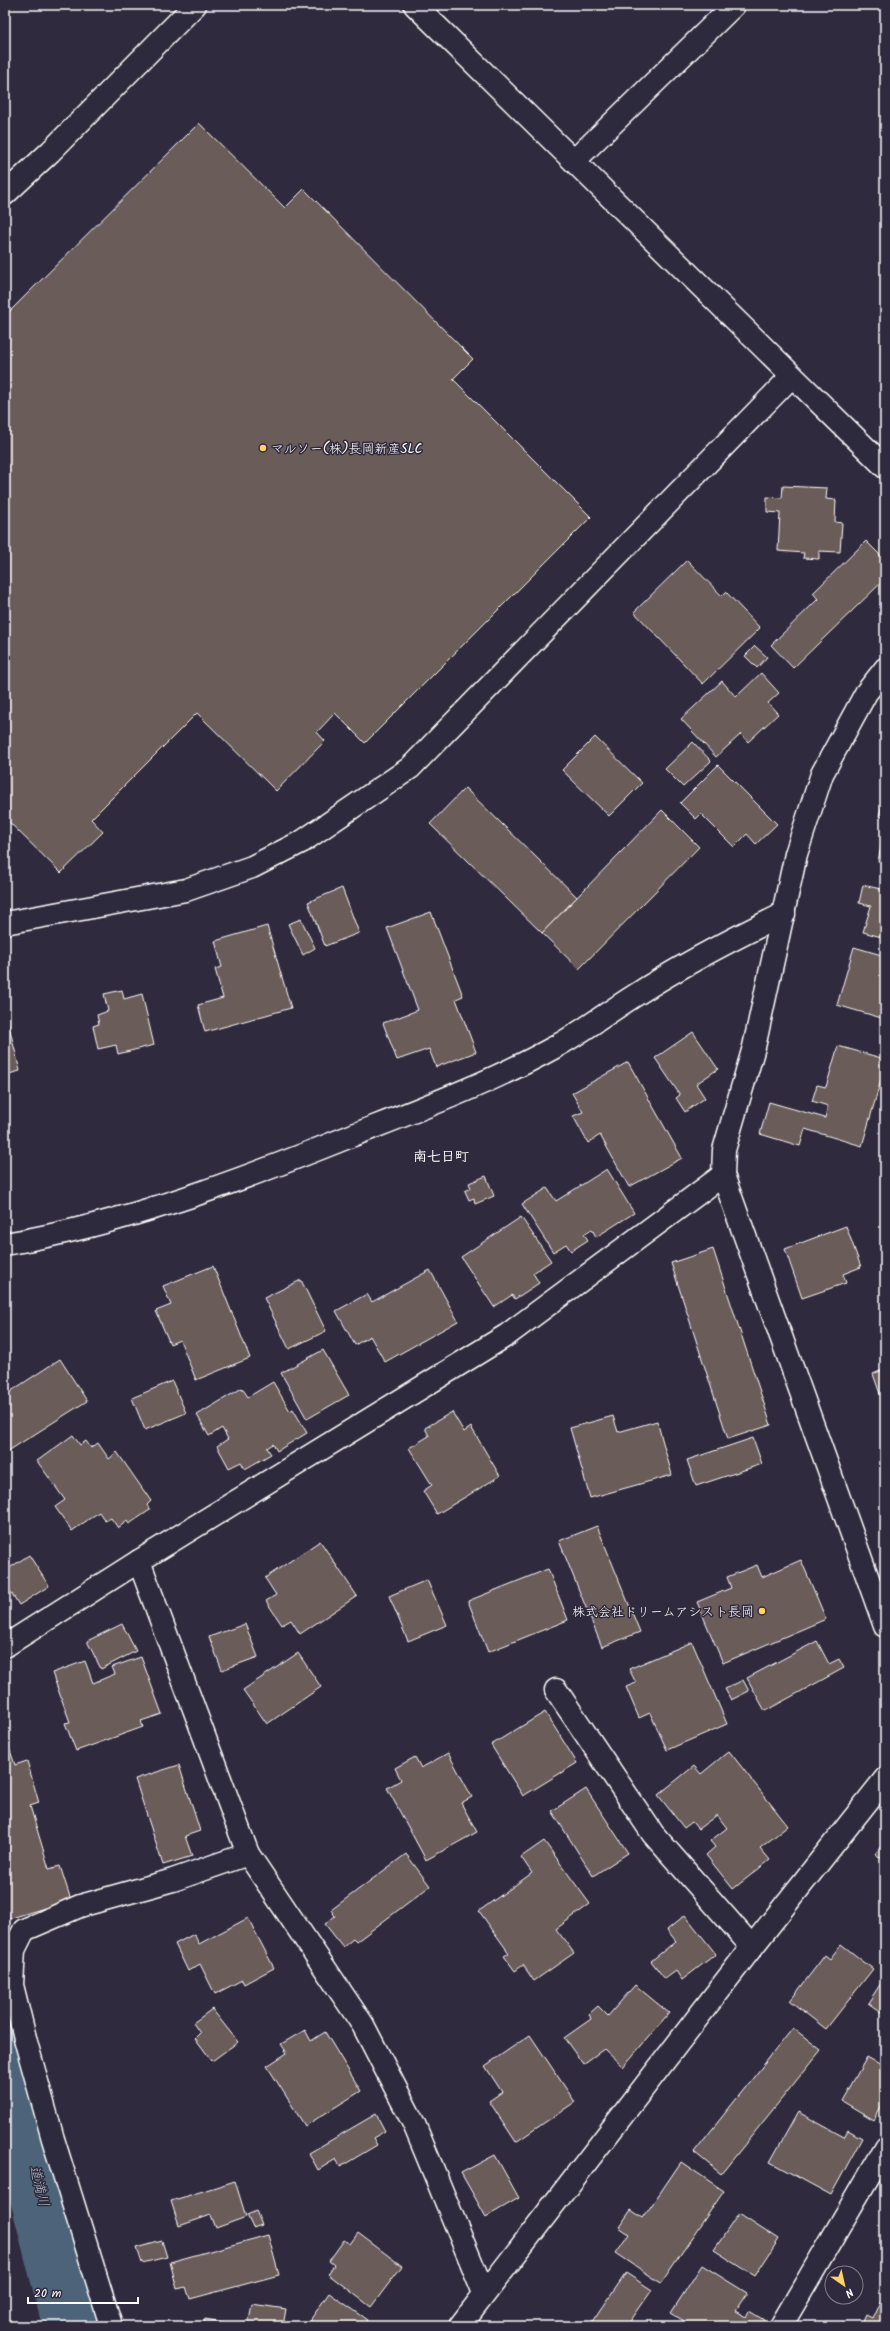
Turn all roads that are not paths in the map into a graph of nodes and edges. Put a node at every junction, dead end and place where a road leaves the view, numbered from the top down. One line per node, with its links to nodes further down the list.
1 (195, 5): 5 (street)
2 (415, 5): 4 (street)
3 (734, 5): 4 (street)
4 (574, 161): 6 (street)
5 (5, 194)
6 (792, 376): 7 (street); 10 (street)
7 (885, 467)
8 (885, 669): 9 (street)
9 (784, 914): 11 (street); 12 (street)
10 (5, 923)
11 (723, 1175): 13 (street); 14 (street)
12 (5, 1244)
13 (139, 1561): 15 (street); 18 (street)
14 (885, 1626)
15 (5, 1646)
16 (556, 1690): 19 (street)
17 (885, 1779): 19 (street)
18 (248, 1854): 21 (street); 22 (street)
19 (752, 1947): 21 (street)
20 (885, 2148): 24 (street)
21 (484, 2293): 23 (street)
22 (109, 2326)
23 (460, 2326)
24 (781, 2326)

